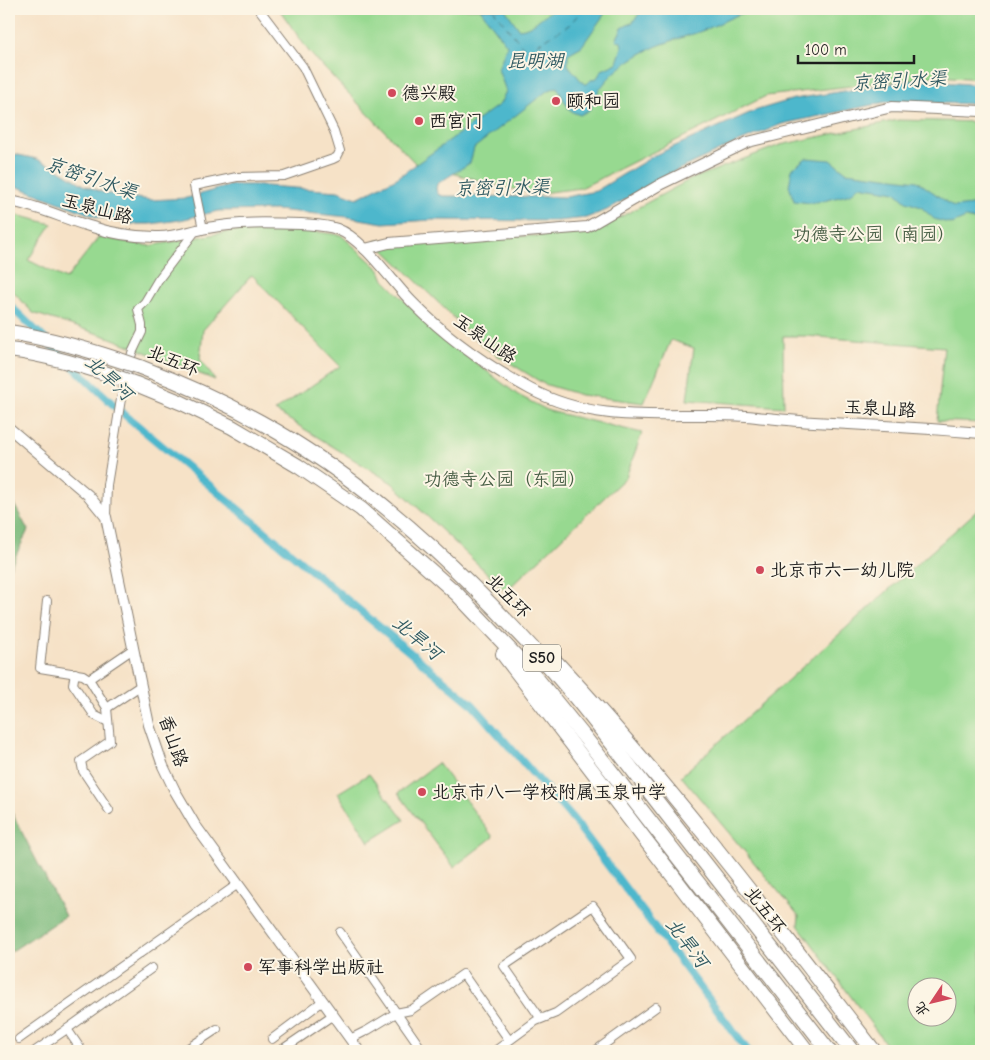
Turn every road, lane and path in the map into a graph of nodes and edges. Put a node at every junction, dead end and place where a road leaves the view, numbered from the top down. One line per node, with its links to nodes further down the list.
1 (259, 9): 4 (street)
2 (981, 112): 6 (street)
3 (9, 200): 4 (street, 玉泉山路)
4 (203, 229): 6 (street, 玉泉山路)
5 (192, 234): 11 (street)
6 (365, 250): 10 (street, 玉泉山路)
7 (9, 332): 12 (highway, 北五环 / S50, bridge)
8 (9, 350): 13 (highway, 北五环 / S50, bridge)
9 (9, 428): 11 (street, 香山路)
10 (981, 433)
11 (106, 517): 15 (street, 香山路)
12 (480, 593): 46 (highway, 北五环 / S50); 47 (highway)
13 (458, 594): 44 (highway); 45 (highway, 北五环 / S50)
14 (47, 601): 16 (street)
15 (133, 649): 17 (street); 18 (street, 香山路)
16 (76, 673): 17 (street); 20 (street)
17 (89, 679): 19 (street)
18 (140, 686): 19 (street); 22 (street, 香山路)
19 (107, 708): 20 (street)
20 (108, 722): 21 (street)
21 (109, 810)
22 (238, 884): 25 (street, 香山路); 34 (street)
23 (340, 932): 27 (street)
24 (152, 968): 30 (street)
25 (323, 1001): 28 (street, 香山路); 32 (street)
26 (656, 1007): 43 (street)
27 (396, 1013): 33 (street); 35 (street); 41 (street)
28 (333, 1015): 33 (street, 香山路); 39 (street)
29 (541, 1019): 29 (street); 35 (street)
30 (67, 1029): 36 (street); 37 (street)
31 (217, 1029): 38 (street)
32 (272, 1039)
33 (350, 1039): 40 (street, 香山路)
34 (19, 1040)
35 (509, 1040): 42 (street)
36 (35, 1051)
37 (82, 1051)
38 (184, 1051)
39 (280, 1051)
40 (359, 1051)
41 (423, 1051)
42 (495, 1051)
43 (595, 1051)
44 (807, 1051)
45 (829, 1051)
46 (852, 1051)
47 (874, 1051)

